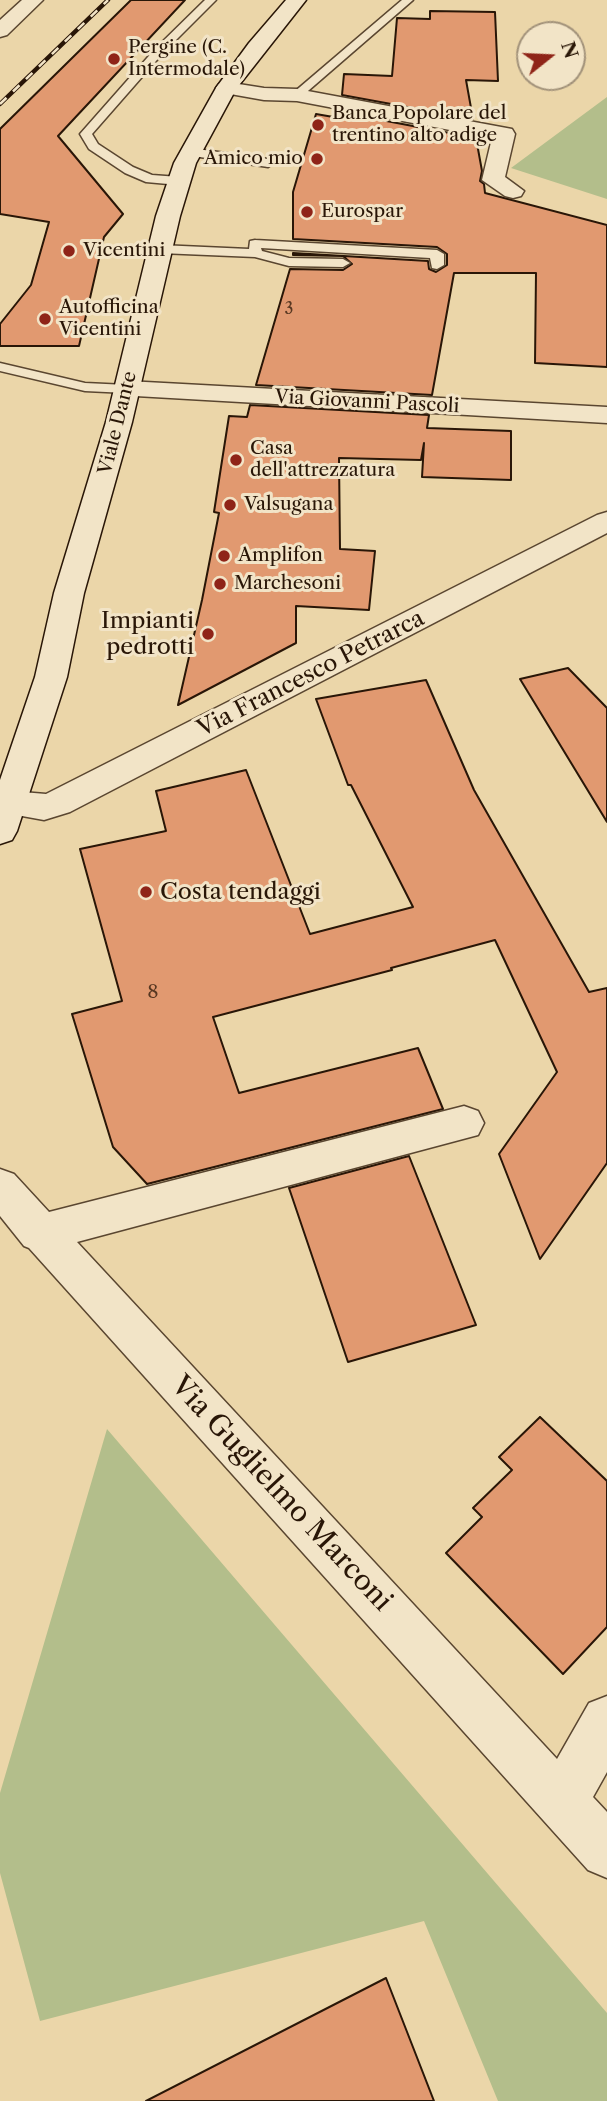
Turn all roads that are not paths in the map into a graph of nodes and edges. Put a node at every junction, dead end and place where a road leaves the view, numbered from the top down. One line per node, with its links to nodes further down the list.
1 (33, 0): 5 (street)
2 (211, 0): 10 (lane)
3 (296, 0): 6 (street, Viale Dante)
4 (408, 0): 7 (lane)
5 (0, 32)
6 (226, 88): 7 (street); 8 (street, Viale Dante)
7 (297, 95): 11 (street)
8 (190, 152): 9 (lane); 10 (street, Viale Dante)
9 (268, 163)
10 (179, 181): 12 (street, Viale Dante)
11 (513, 191)
12 (160, 249): 13 (lane); 17 (street, Viale Dante)
13 (255, 253): 14 (lane); 15 (lane)
14 (416, 265)
15 (437, 265)
16 (0, 366): 17 (lane)
17 (127, 389): 18 (street, Via Giovanni Pascoli); 20 (street, Viale Dante)
18 (607, 415)
19 (607, 521): 20 (street, Via Francesco Petrarca)
20 (5, 817)
21 (464, 1123): 23 (street)
22 (0, 1187): 23 (street, Via Guglielmo Marconi)
23 (40, 1233): 25 (street, Via Guglielmo Marconi)
24 (607, 1721): 25 (street)
25 (563, 1800): 26 (street, Via Guglielmo Marconi)
26 (607, 1851)

